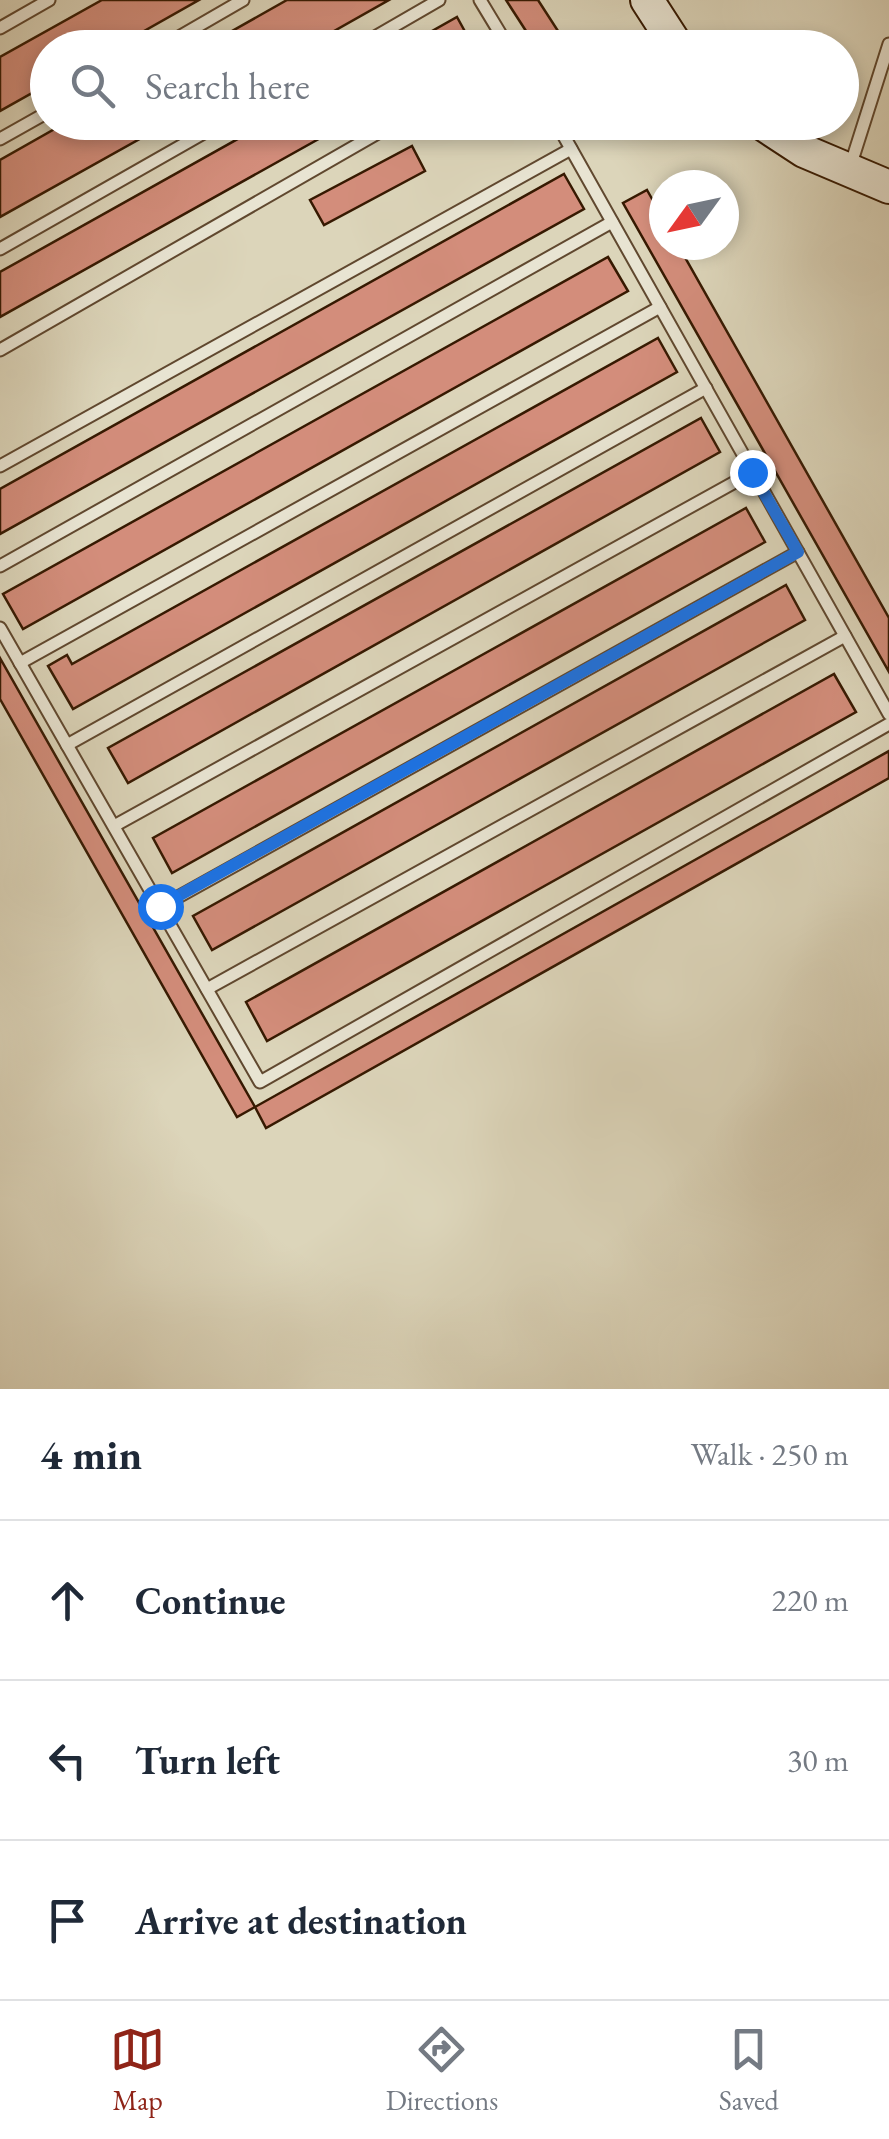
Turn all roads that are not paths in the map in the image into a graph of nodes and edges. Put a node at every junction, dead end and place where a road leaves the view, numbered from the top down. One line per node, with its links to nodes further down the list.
1 (49, 0): 6 (lane)
2 (243, 0): 7 (lane)
3 (440, 0): 8 (lane)
4 (480, 0): 9 (lane)
5 (647, 0): 10 (main road)
6 (0, 28)
7 (191, 30)
8 (388, 30)
9 (498, 30)
10 (663, 30)
11 (889, 44): 14 (lane)
12 (30, 122): 13 (lane)
13 (0, 139)
14 (859, 139)
15 (191, 140): 24 (lane)
16 (366, 140): 26 (lane)
17 (567, 140): 20 (lane)
18 (787, 140): 21 (main road)
19 (859, 140): 21 (lane)
20 (571, 149): 23 (lane); 28 (lane)
21 (849, 171): 22 (main road)
22 (889, 187)
23 (612, 222): 25 (lane); 31 (lane)
24 (0, 249)
25 (660, 308): 27 (lane); 34 (lane)
26 (0, 350)
27 (706, 388): 29 (lane); 37 (lane)
28 (0, 466)
29 (752, 472): 30 (lane); 38 (lane)
30 (798, 552): 33 (lane); 39 (lane)
31 (0, 566)
32 (0, 628): 34 (lane)
33 (845, 636): 35 (lane); 40 (lane)
34 (20, 662): 37 (lane)
35 (889, 714)
36 (889, 724): 40 (lane)
37 (67, 745): 38 (lane)
38 (114, 826): 39 (lane)
39 (160, 906): 40 (lane)
40 (207, 989)

